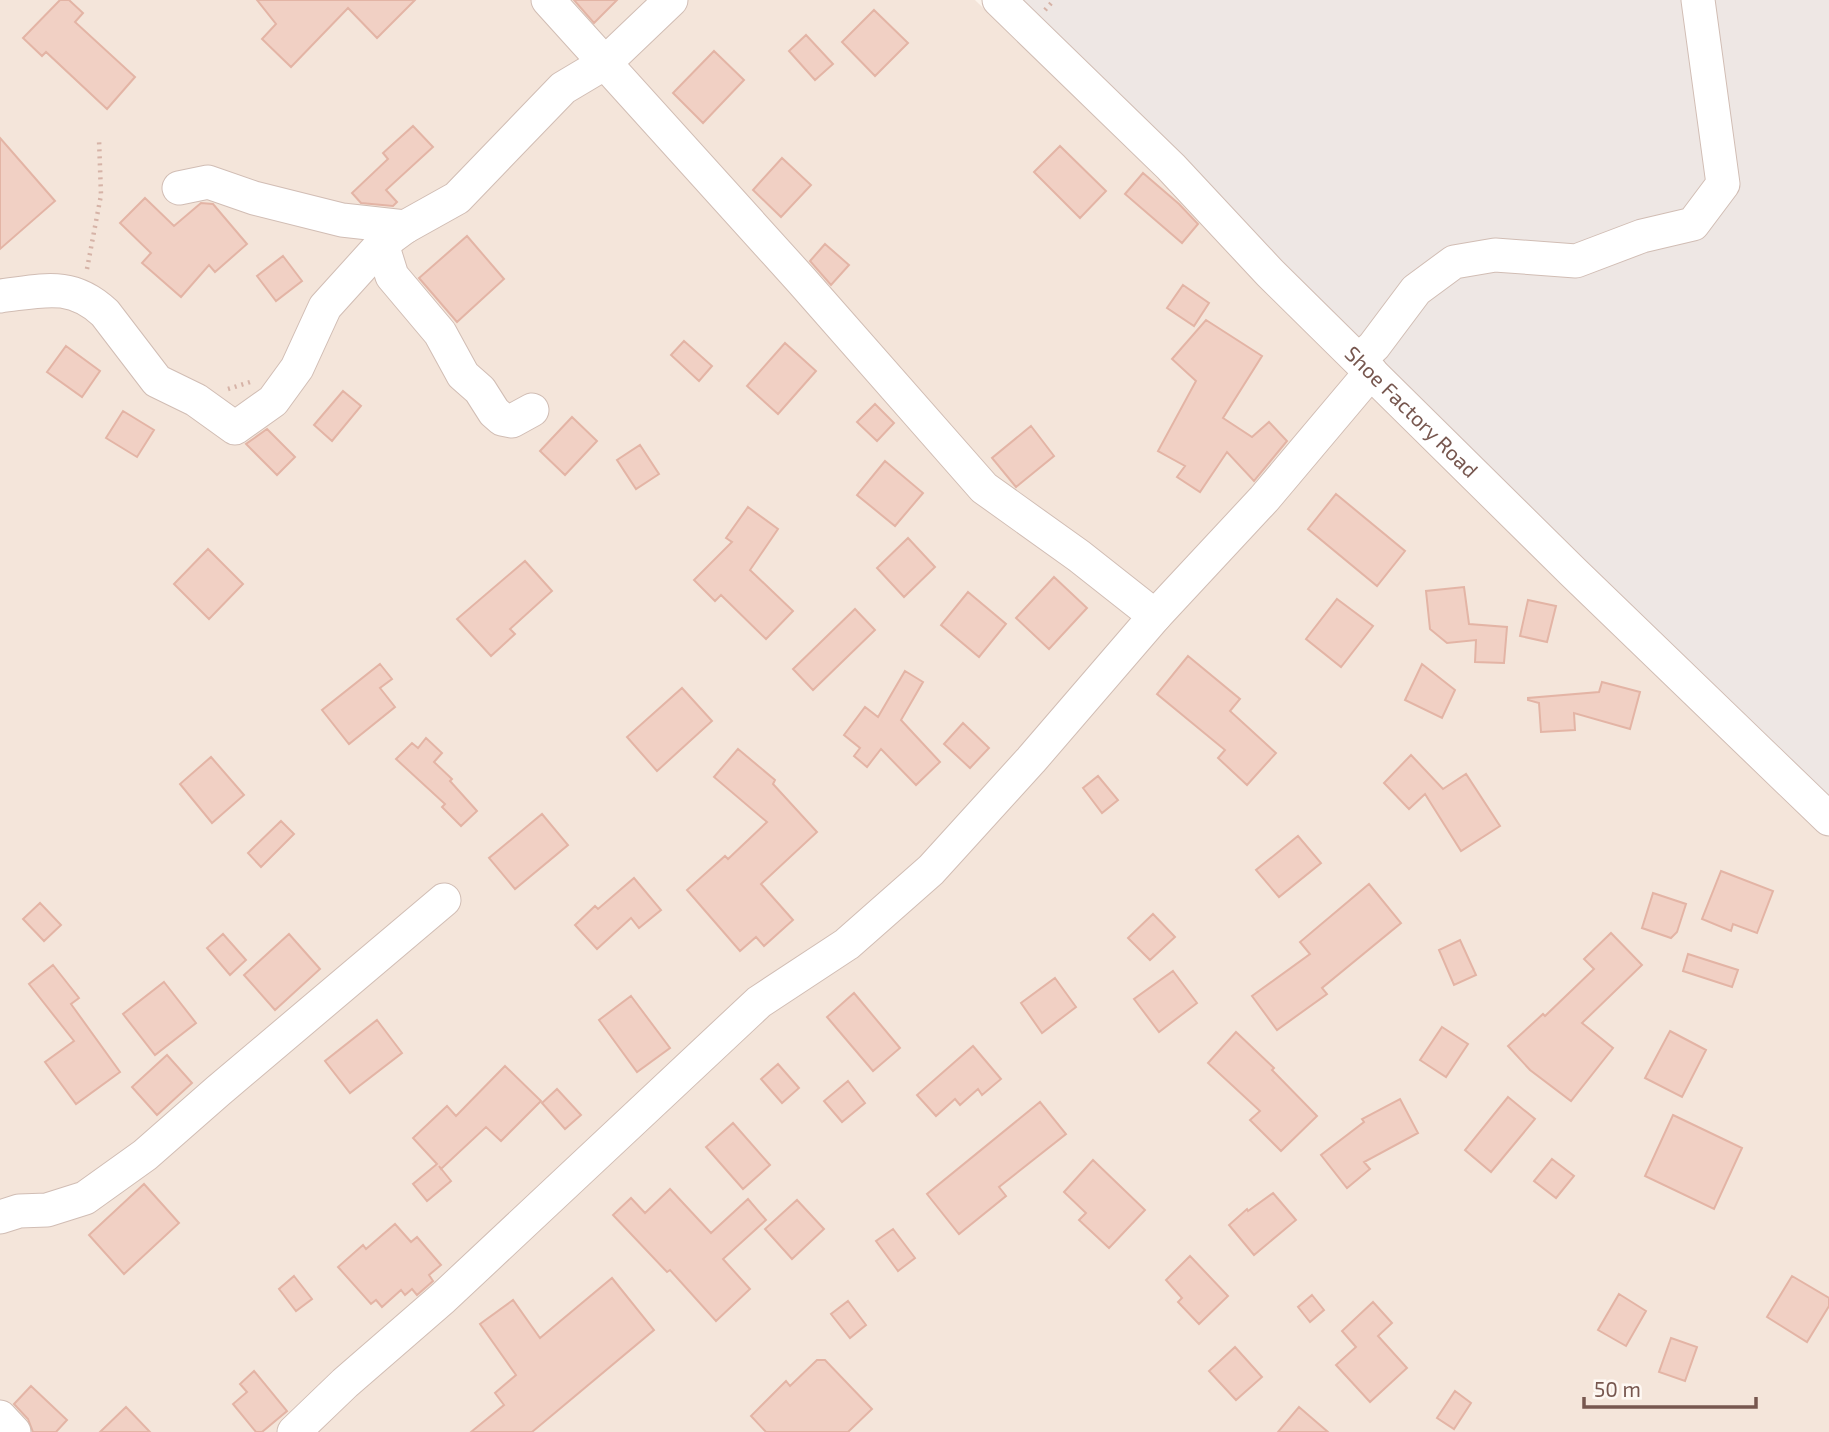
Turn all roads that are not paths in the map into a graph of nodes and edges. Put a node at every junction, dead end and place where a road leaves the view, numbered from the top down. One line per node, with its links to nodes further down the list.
1 (548, 0): 5 (street)
2 (671, 0): 5 (street)
3 (999, 0): 9 (street, Shoe Factory Road)
4 (1698, 0): 9 (street)
5 (605, 62): 7 (street); 11 (street)
6 (179, 188): 7 (street)
7 (393, 235): 8 (street); 10 (street)
8 (0, 296)
9 (1365, 366): 11 (street); 12 (street, Shoe Factory Road)
10 (532, 410)
11 (1155, 616): 17 (street)
12 (1829, 819)
13 (444, 900): 14 (street)
14 (0, 1217)
15 (0, 1417): 16 (street)
16 (14, 1432)
17 (294, 1432)

